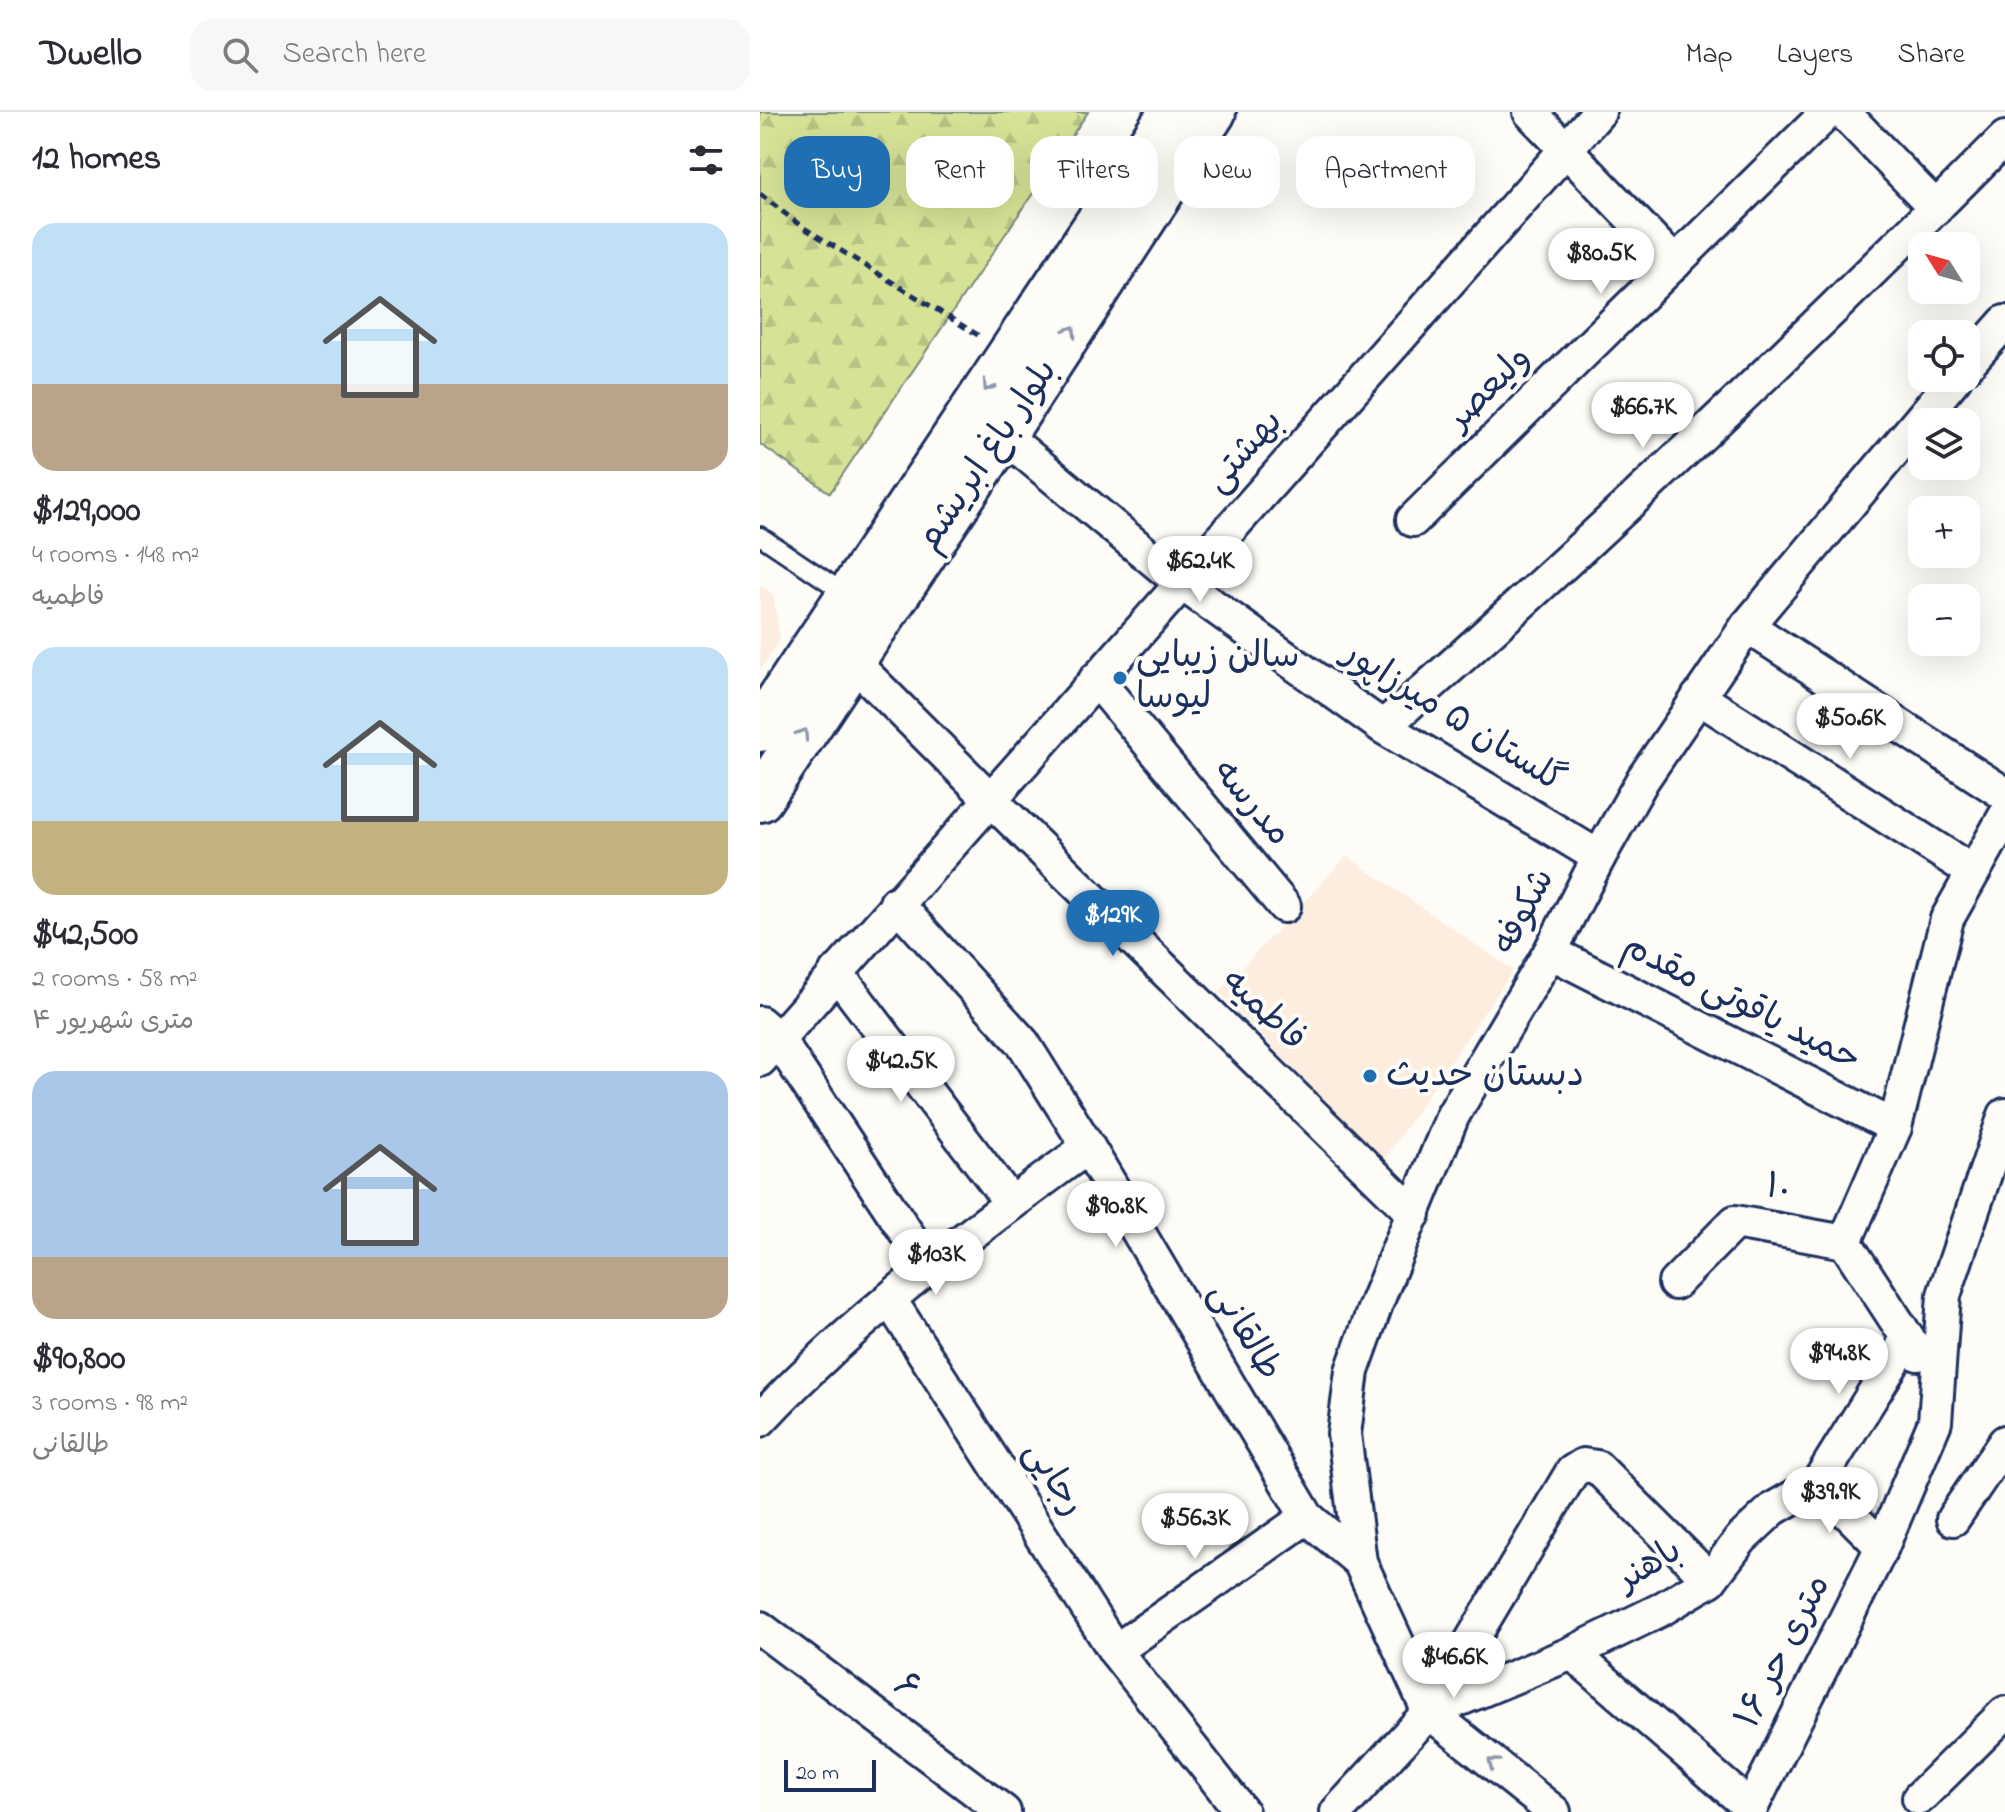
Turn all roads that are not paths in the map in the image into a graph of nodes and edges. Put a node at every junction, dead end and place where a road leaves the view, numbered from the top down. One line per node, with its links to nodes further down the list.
1 (1172, 112): 18 (main road, بلوار باغ ابریشم, one-way to 18)
2 (1213, 112): 14 (main road, بلوار باغ ابریشم, one-way to 2)
3 (1530, 112): 8 (street)
4 (1599, 112): 8 (street, بهشتی)
5 (1828, 112): 10 (street, ولیعصر)
6 (1843, 112): 9 (street)
7 (2002, 147): 9 (street)
8 (1566, 148): 10 (street); 17 (street, بهشتی)
9 (1936, 208): 23 (street)
10 (1675, 263): 15 (street, ولیعصر)
11 (2005, 322): 12 (street)
12 (1980, 350)
13 (1943, 392): 19 (street, شکوفه)
14 (1003, 435): 17 (street, گلستان ۵ میرزاپور); 18 (main road, بلوار باغ ابریشم)
15 (1413, 520)
16 (760, 536): 18 (lane)
17 (1181, 583): 21 (street, بهشتی); 23 (street, گلستان ۵ میرزاپور)
18 (864, 607): 20 (main road, بلوار باغ ابریشم); 24 (main road, بلوار باغ ابریشم)
19 (1747, 626): 22 (street, شکوفه); 25 (street)
20 (852, 661): 26 (main road, بلوار باغ ابریشم, one-way to 20); 27 (street, فاطمیه)
21 (1096, 679): 27 (street, بهشتی); 32 (street, مدرسه)
22 (1698, 697): 29 (street, شکوفه); 30 (street)
23 (1383, 727): 29 (street, گلستان ۵ میرزاپور)
24 (760, 729)
25 (2005, 794)
26 (760, 799)
27 (990, 799): 31 (street, بهشتی); 40 (street, فاطمیه)
28 (2005, 816): 30 (street)
29 (1599, 857): 33 (street, شکوفه)
30 (1973, 872): 37 (street)
31 (896, 903): 34 (street, بهشتی); 38 (street, طالقانی)
32 (1284, 906)
33 (1550, 952): 37 (street, حمید یاقوتی مقدم); 40 (street, شکوفه)
34 (836, 972): 35 (street, بهشتی); 39 (street)
35 (766, 1041): 42 (street)
36 (2005, 1116): 46 (street, ۱۶ متری حر)
37 (1895, 1127): 41 (street)
38 (1088, 1147): 39 (street); 50 (street, طالقانی)
39 (1011, 1203): 42 (street)
40 (1414, 1214): 53 (street, شکوفه)
41 (1845, 1242): 43 (street, ۱۰); 45 (street)
42 (929, 1267): 44 (street)
43 (1675, 1283)
44 (890, 1300): 47 (street); 56 (street, رجایی)
45 (1908, 1338): 46 (street); 49 (street, باهنر)
46 (1938, 1384): 52 (street, ۱۶ متری حر)
47 (760, 1420)
48 (2005, 1442): 51 (street)
49 (1818, 1483): 52 (street); 54 (street, باهنر)
50 (1307, 1517): 53 (street, طالقانی); 56 (street)
51 (1953, 1519)
52 (1882, 1547): 61 (street, ۱۶ متری حر)
53 (1360, 1562): 58 (street)
54 (1710, 1580): 57 (street, باهنر); 58 (street)
55 (760, 1628): 63 (street, ۶)
56 (1115, 1651): 64 (street, رجایی)
57 (1572, 1653): 58 (street, باهنر); 61 (street)
58 (1429, 1712): 62 (street); 65 (street, one-way to 58)
59 (2005, 1713): 60 (street)
60 (1919, 1807)
61 (1750, 1810)
62 (1340, 1811)
63 (1004, 1812)
64 (1242, 1812)
65 (1554, 1812)

